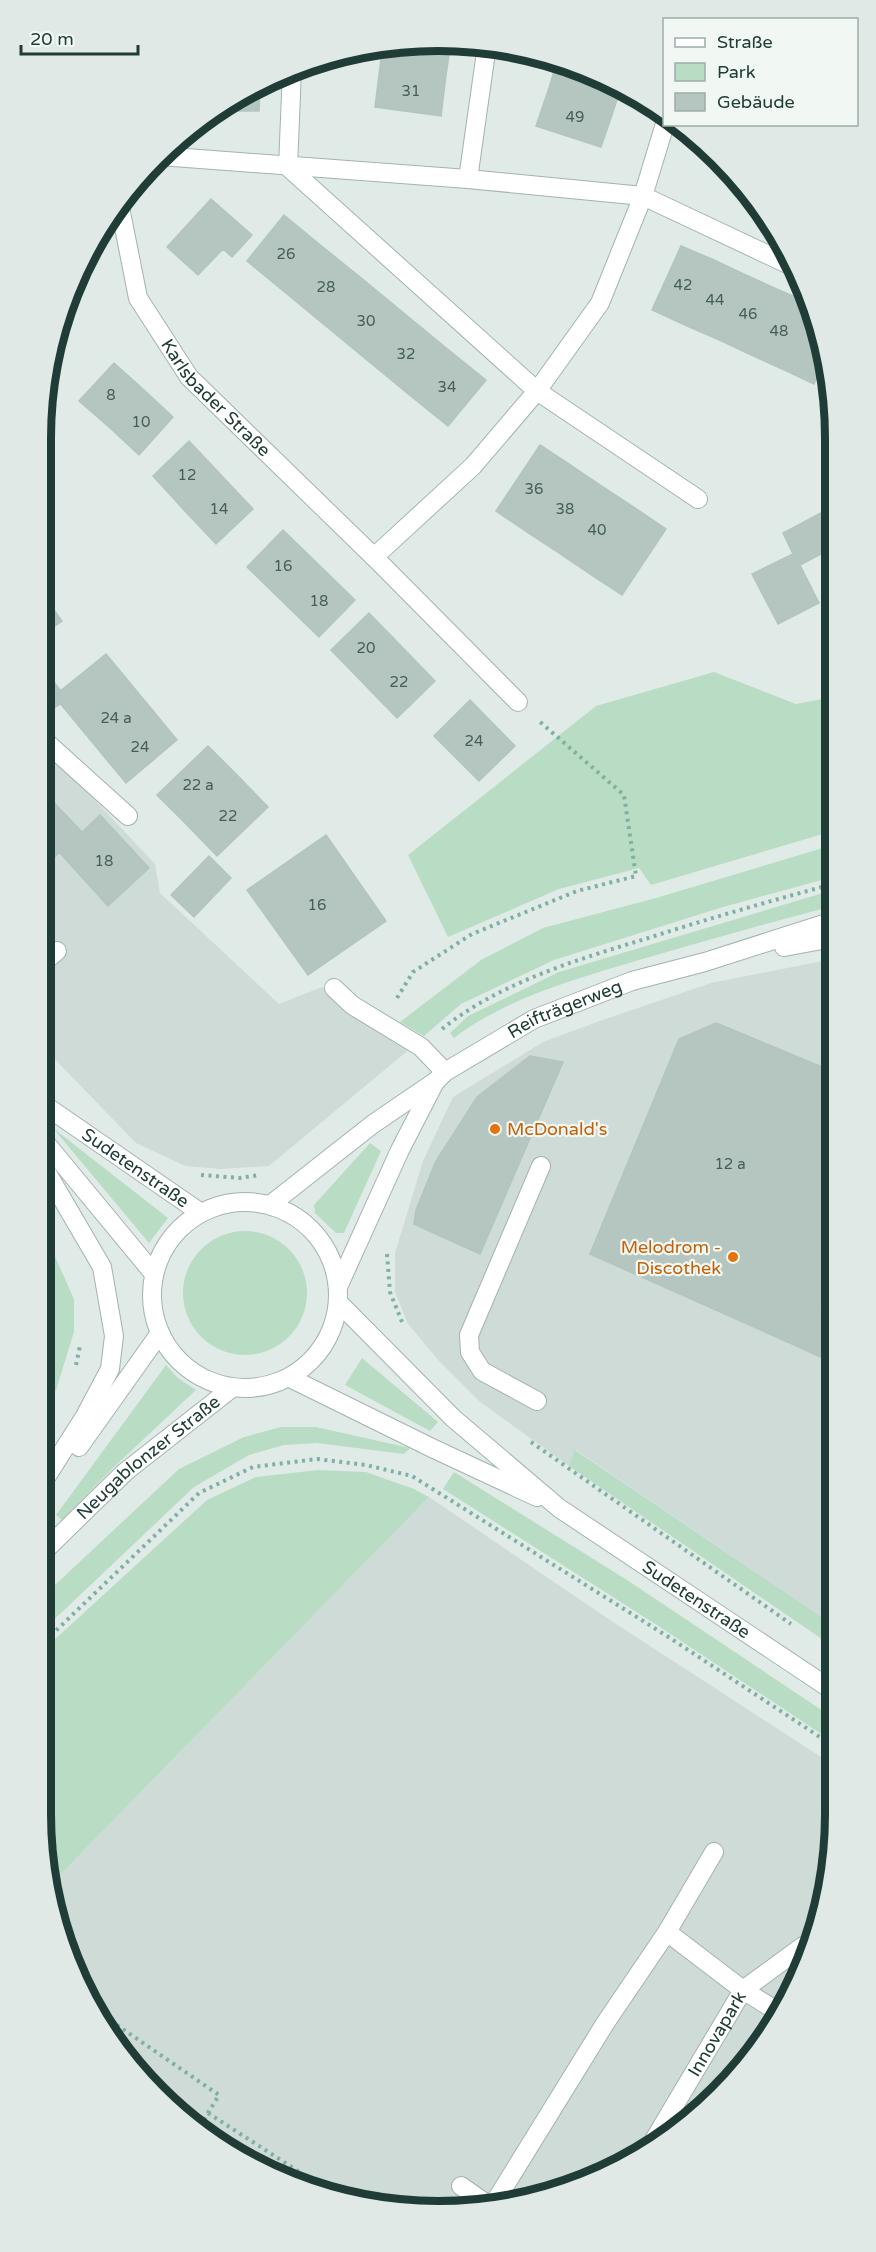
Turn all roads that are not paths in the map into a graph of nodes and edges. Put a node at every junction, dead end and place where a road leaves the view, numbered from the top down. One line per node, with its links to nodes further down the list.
1 (486, 54): 6 (street)
2 (292, 79): 5 (street)
3 (664, 126): 7 (street)
4 (172, 157): 5 (street)
5 (288, 167): 6 (street); 10 (street)
6 (468, 179): 7 (street)
7 (643, 196): 9 (street); 10 (street)
8 (122, 215): 12 (street, Karlsbader Straße)
9 (782, 261)
10 (537, 391): 11 (street); 12 (street)
11 (698, 499)
12 (375, 557): 13 (street, Karlsbader Straße)
13 (518, 702)
14 (51, 747): 15 (street)
15 (128, 816)
16 (825, 924): 20 (street, Reifträgerweg)
17 (825, 940): 20 (street, Reifträgerweg)
18 (57, 951): 19 (street)
19 (51, 956)
20 (705, 962): 22 (street, Reifträgerweg)
21 (334, 988): 22 (street)
22 (440, 1077): 27 (street, Reifträgerweg); 30 (street)
23 (51, 1110): 28 (street, Sudetenstraße)
24 (51, 1149): 29 (street, Sudetenstraße)
25 (541, 1166): 34 (street)
26 (51, 1180): 35 (street)
27 (270, 1205): 28 (street); 30 (street)
28 (201, 1213): 29 (street)
29 (154, 1274): 31 (street)
30 (339, 1295): 32 (street); 37 (street, Sudetenstraße)
31 (160, 1333): 33 (street); 36 (street)
32 (290, 1378): 33 (street); 37 (street, Sudetenstraße)
33 (232, 1388): 38 (street, Neugablonzer Straße)
34 (537, 1401)
35 (51, 1470)
36 (51, 1485)
37 (559, 1508): 39 (street, Sudetenstraße)
38 (51, 1544)
39 (825, 1685)
40 (714, 1852): 41 (street)
41 (667, 1932): 43 (street); 47 (street)
42 (801, 1948): 43 (street, Innovapark)
43 (743, 1990): 44 (street); 45 (street, Innovapark)
44 (773, 2008)
45 (659, 2132)
46 (461, 2186): 48 (street)
47 (498, 2196)
48 (479, 2199)

